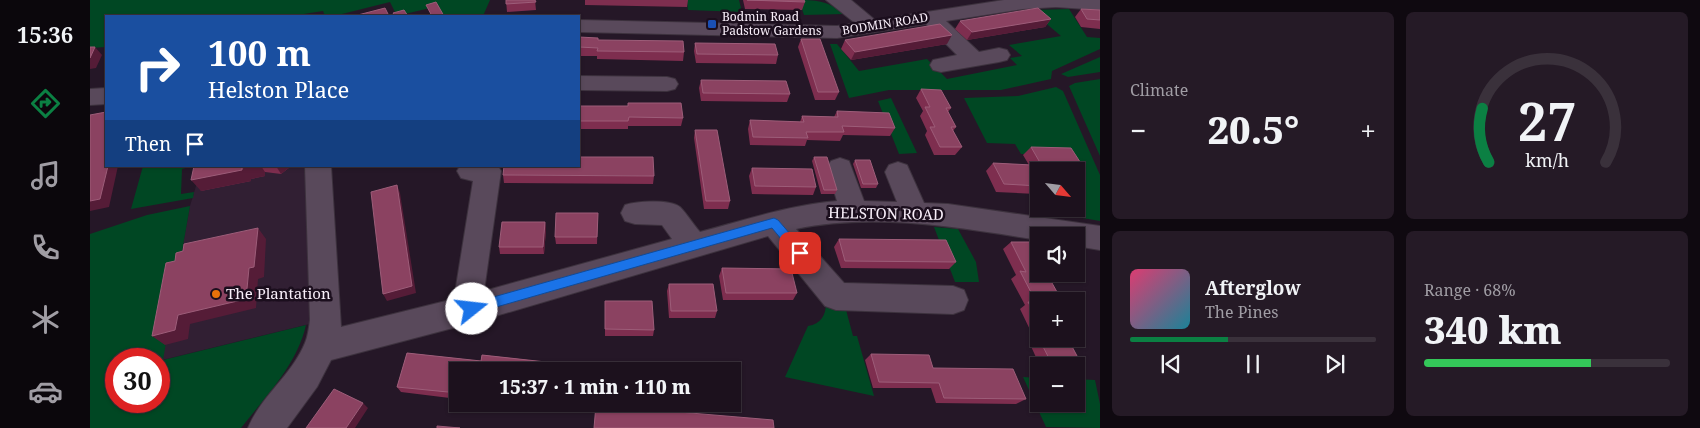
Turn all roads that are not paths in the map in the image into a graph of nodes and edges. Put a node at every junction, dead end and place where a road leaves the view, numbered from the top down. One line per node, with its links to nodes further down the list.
1 (836, 0): 5 (street)
2 (1100, 4): 3 (street, BODMIN ROAD)
3 (931, 18): 5 (street, BODMIN ROAD); 7 (street)
4 (580, 26): 5 (street, BODMIN ROAD)
5 (871, 28)
6 (999, 55): 7 (street)
7 (974, 59): 8 (street)
8 (941, 64)
9 (580, 83): 10 (street)
10 (667, 84)
11 (105, 96): 12 (street)
12 (90, 97)
13 (318, 167): 25 (street)
14 (840, 168): 17 (street)
15 (470, 171): 24 (street)
16 (898, 172): 19 (street)
17 (854, 211): 19 (street, HELSTON ROAD); 20 (street, HELSTON ROAD)
18 (635, 213): 22 (street)
19 (915, 213): 21 (street, HELSTON ROAD)
20 (774, 223): 22 (street, HELSTON ROAD); 23 (street)
21 (1100, 238)
22 (694, 246): 24 (street, HELSTON ROAD)
23 (953, 300)
24 (472, 309): 25 (street, HELSTON ROAD)
25 (320, 347): 26 (street)
26 (266, 428)

